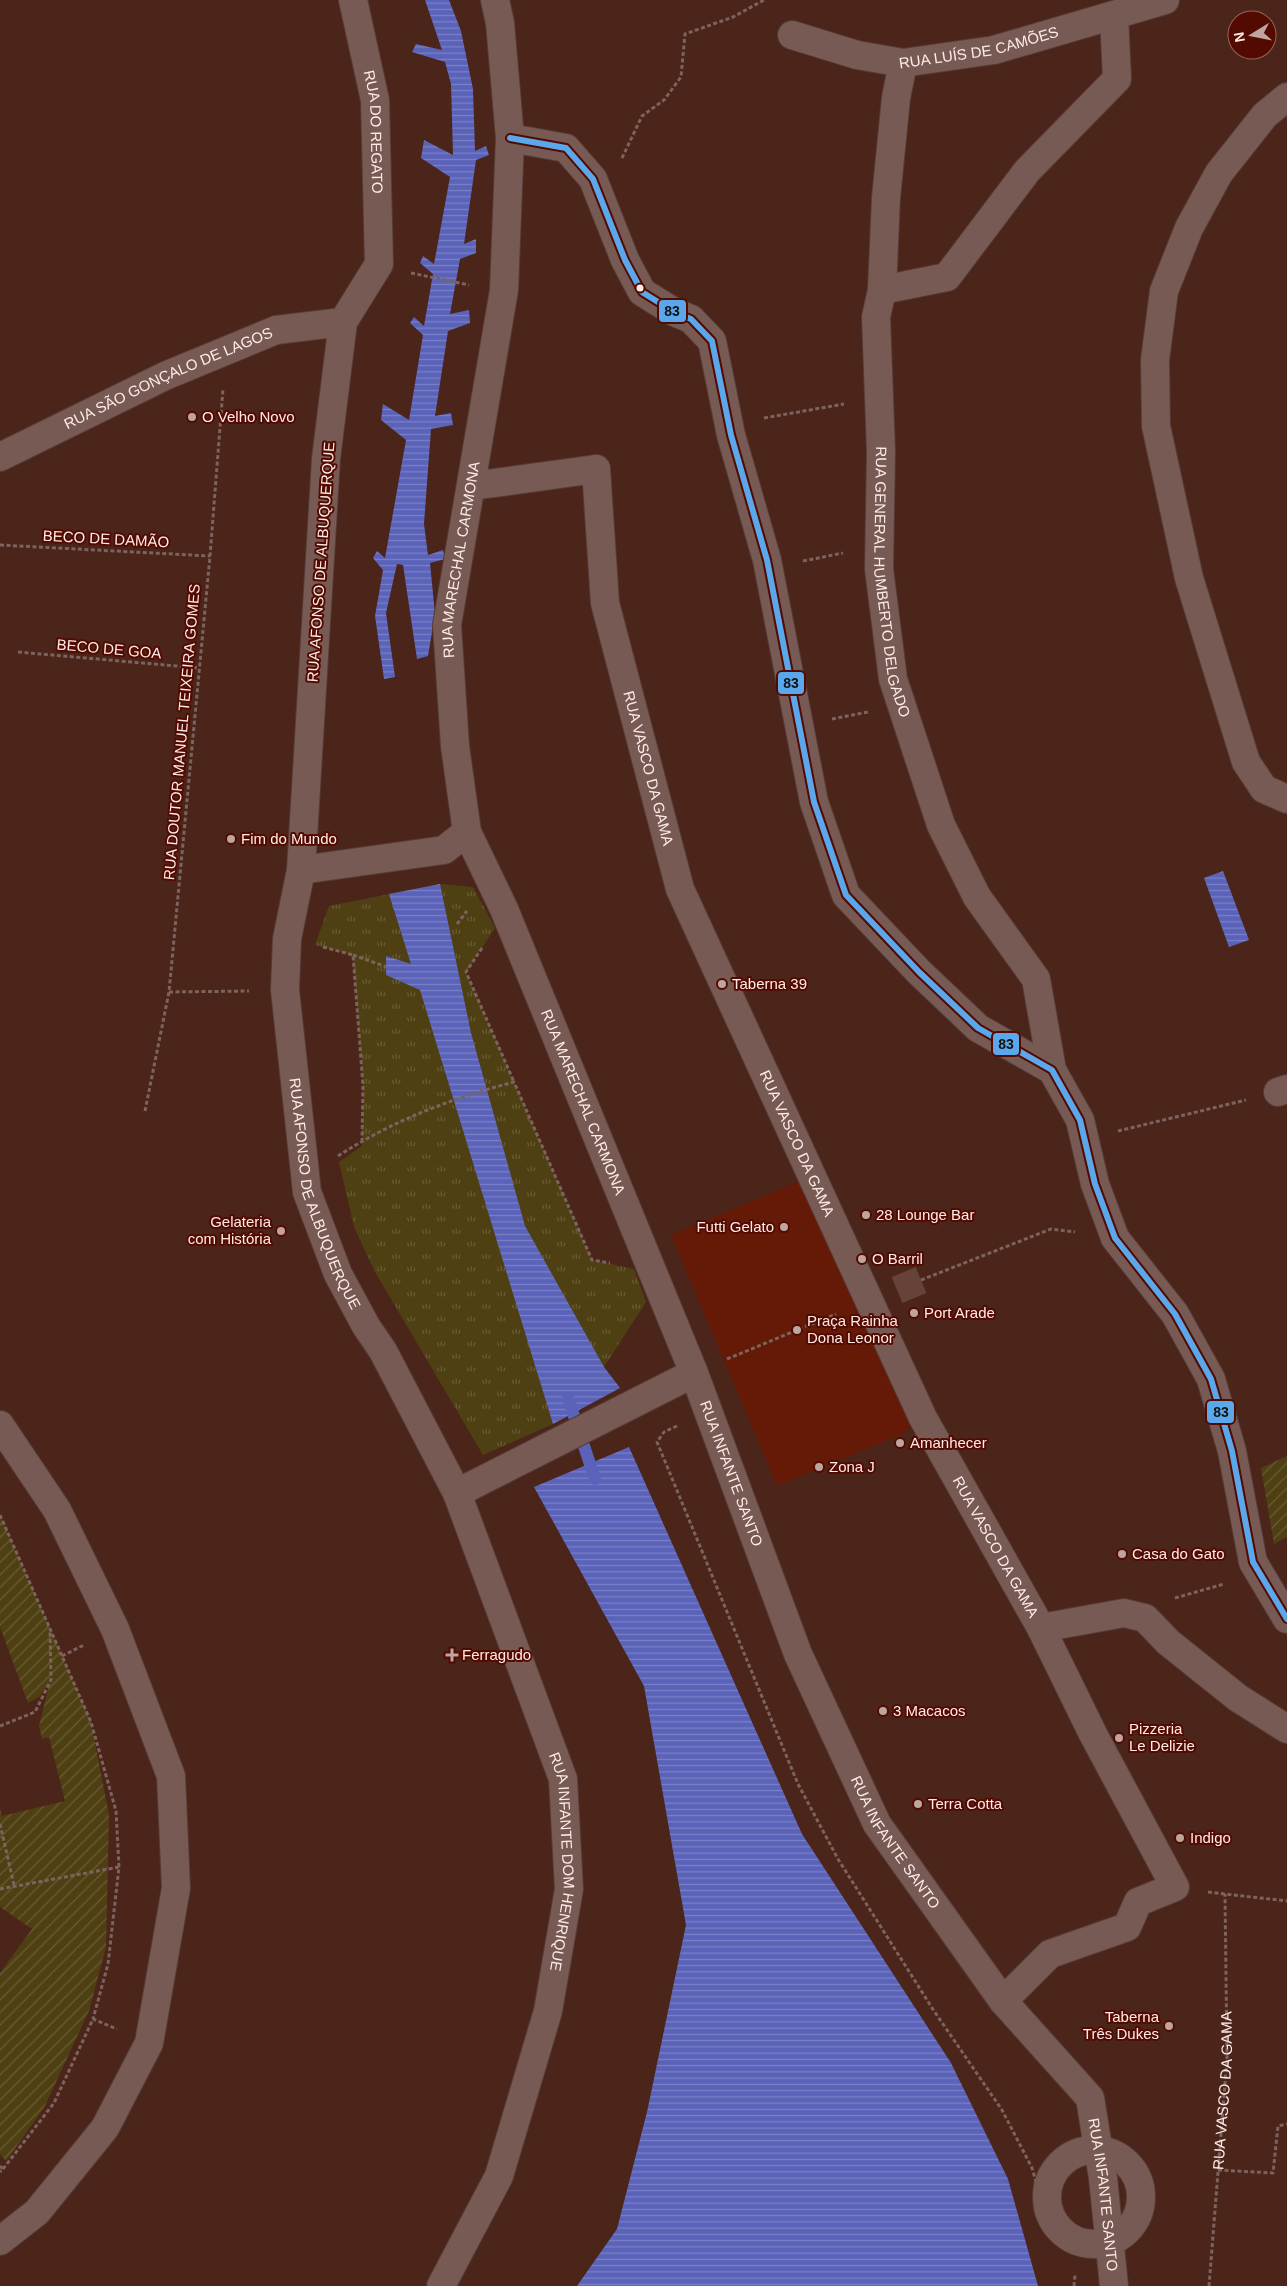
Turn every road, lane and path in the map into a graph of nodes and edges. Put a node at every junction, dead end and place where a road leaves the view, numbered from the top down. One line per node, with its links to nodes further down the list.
1 (353, 0): 11 (street, RUA DO REGATO)
2 (495, 0): 9 (street, RUA MARECHAL CARMONA)
3 (764, 0): 10 (path)
4 (1164, 0): 5 (street, RUA LUÍS DE CAMÕES)
5 (1114, 16): 7 (street, RUA LUÍS DE CAMÕES); 13 (street)
6 (792, 34): 7 (street, RUA LUÍS DE CAMÕES)
7 (903, 63): 13 (street, RUA GENERAL HUMBERTO DELGADO)
8 (1287, 97): 28 (street)
9 (510, 138): 10 (street); 12 (street, RUA MARECHAL CARMONA)
10 (593, 179): 17 (street)
11 (379, 264): 12 (path); 14 (street, RUA AFONSO DE ALBUQUERQUE)
12 (504, 290): 19 (street, RUA MARECHAL CARMONA)
13 (882, 290): 16 (street, RUA GENERAL HUMBERTO DELGADO)
14 (343, 322): 15 (street, RUA SÃO GONÇALO DE LAGOS); 30 (street, RUA AFONSO DE ALBUQUERQUE)
15 (223, 352): 18 (street, RUA SÃO GONÇALO DE LAGOS); 22 (path, RUA DOUTOR MANUEL TEIXEIRA GOMES)
16 (879, 398): 17 (path); 21 (street, RUA GENERAL HUMBERTO DELGADO)
17 (729, 424): 23 (street)
18 (0, 456)
19 (472, 486): 29 (street, RUA MARECHAL CARMONA); 49 (street, RUA VASCO DA GAMA)
20 (0, 544): 22 (path, BECO DE DAMÃO)
21 (880, 545): 23 (path); 26 (street, RUA GENERAL HUMBERTO DELGADO)
22 (210, 556): 25 (path, RUA DOUTOR MANUEL TEIXEIRA GOMES)
23 (768, 569): 27 (street)
24 (18, 652): 25 (path, BECO DE GOA)
25 (199, 668): 38 (path, RUA DOUTOR MANUEL TEIXEIRA GOMES)
26 (902, 705): 27 (path); 39 (street, RUA GENERAL HUMBERTO DELGADO)
27 (800, 726): 39 (street)
28 (1287, 799)
29 (467, 832): 30 (street); 47 (street, RUA MARECHAL CARMONA)
30 (301, 870): 33 (street, RUA AFONSO DE ALBUQUERQUE)
31 (467, 910): 32 (path)
32 (457, 924)
33 (287, 939): 35 (path); 37 (street, RUA AFONSO DE ALBUQUERQUE)
34 (487, 940): 40 (path)
35 (353, 955): 36 (path); 43 (path)
36 (387, 966)
37 (285, 990): 38 (path); 45 (street, RUA AFONSO DE ALBUQUERQUE)
38 (169, 992): 42 (path, RUA DOUTOR MANUEL TEIXEIRA GOMES)
39 (1052, 1070): 44 (street)
40 (514, 1082): 43 (path); 47 (path)
41 (1283, 1091): 44 (path)
42 (145, 1111)
43 (362, 1140): 45 (path)
44 (1084, 1140): 46 (street)
45 (306, 1176): 52 (street, RUA AFONSO DE ALBUQUERQUE)
46 (1115, 1238): 48 (path); 54 (street)
47 (651, 1270): 50 (street, RUA MARECHAL CARMONA)
48 (921, 1280)
49 (868, 1300): 50 (path); 58 (street, RUA VASCO DA GAMA)
50 (694, 1373): 52 (street); 66 (street, RUA INFANTE SANTO)
51 (0, 1425): 68 (street)
52 (458, 1493): 75 (street, RUA INFANTE DOM HENRIQUE)
53 (0, 1514): 57 (path)
54 (1260, 1573): 55 (path); 56 (street)
55 (1124, 1613): 58 (street); 60 (street)
56 (1287, 1619)
57 (50, 1627): 59 (path); 62 (path)
58 (1041, 1628): 66 (street, RUA VASCO DA GAMA)
59 (0, 1726)
60 (1287, 1729)
61 (0, 1824): 63 (path)
62 (119, 1867): 63 (path); 67 (path)
63 (14, 1885): 64 (path)
64 (0, 1889)
65 (1287, 1900): 72 (path, RUA VASCO DA GAMA)
66 (1003, 2001): 70 (street, RUA INFANTE SANTO)
67 (93, 2019): 68 (path); 71 (path)
68 (149, 2043): 73 (street)
69 (1287, 2124): 72 (path)
70 (1099, 2148): 74 (street, RUA INFANTE SANTO); 74 (street); 74 (street)
71 (1, 2169)
72 (1218, 2170): 77 (path, RUA VASCO DA GAMA)
73 (0, 2241)
74 (1110, 2242): 76 (street, RUA INFANTE SANTO)
75 (441, 2286)
76 (1114, 2286)
77 (1209, 2286)

